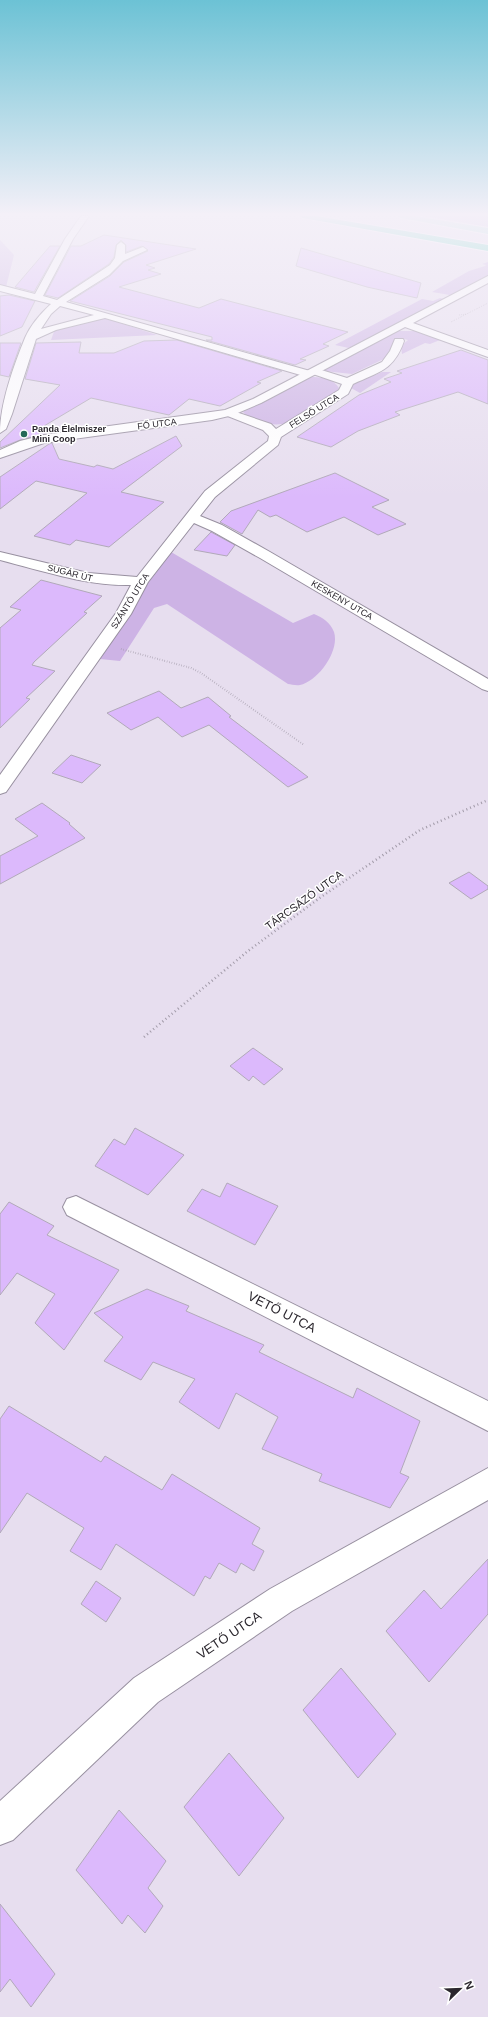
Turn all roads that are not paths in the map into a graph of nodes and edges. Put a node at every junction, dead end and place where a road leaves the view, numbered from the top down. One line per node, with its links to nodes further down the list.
1 (51, 310): 6 (street)
2 (86, 310): 4 (street, FELSŐ UTCA)
3 (429, 310): 5 (street)
4 (106, 315): 6 (street); 9 (street, FELSŐ UTCA)
5 (405, 323): 8 (street); 9 (street)
6 (30, 338): 12 (street)
7 (399, 341): 10 (street, FELSŐ UTCA)
8 (488, 354)
9 (311, 372): 10 (street, FELSŐ UTCA); 11 (street, FŐ UTCA)
10 (348, 382): 13 (street, FELSŐ UTCA)
11 (229, 413): 13 (street); 14 (street, FŐ UTCA)
12 (0, 430)
13 (275, 436): 15 (street, SZÁNTÓ UTCA)
14 (1, 451)
15 (193, 518): 17 (street, SZÁNTÓ UTCA); 18 (street, KESKENY UTCA)
16 (0, 556): 17 (street, SUGÁR ÚT)
17 (141, 581): 19 (street, SZÁNTÓ UTCA)
18 (488, 686)
19 (0, 788)
20 (76, 1208): 21 (street, VETŐ UTCA)
21 (488, 1416)
22 (488, 1484): 23 (street, VETŐ UTCA)
23 (0, 1828)

